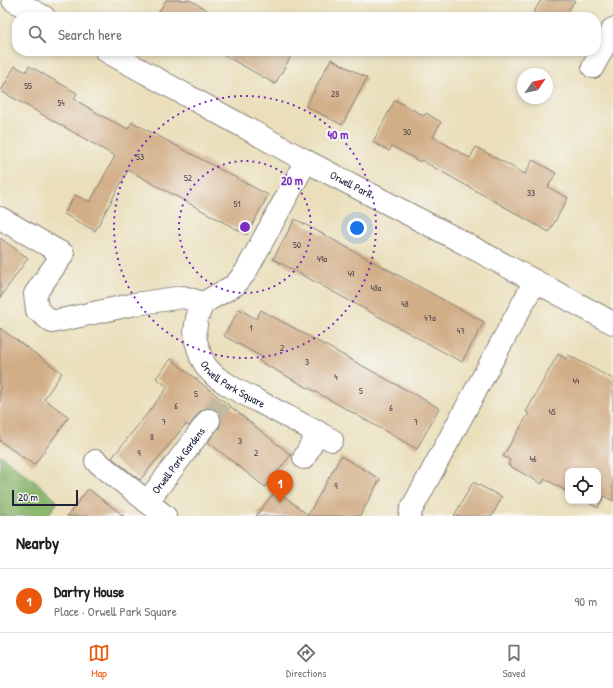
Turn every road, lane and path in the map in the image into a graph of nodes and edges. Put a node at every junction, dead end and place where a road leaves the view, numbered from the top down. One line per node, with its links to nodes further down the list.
1 (13, 0): 2 (street)
2 (35, 12)
3 (613, 29): 4 (street)
4 (601, 52)
5 (115, 56): 8 (street, Orwell Park)
6 (599, 56): 7 (street)
7 (593, 67)
8 (306, 161): 10 (street, Orwell Park); 11 (street)
9 (0, 218): 11 (street)
10 (535, 281): 12 (street, Orwell Park); 18 (street)
11 (203, 303): 14 (street, Orwell Park Square)
12 (613, 323)
13 (209, 420): 16 (street, Orwell Park Gardens)
14 (304, 458)
15 (96, 461): 16 (street, Orwell Park Gardens)
16 (147, 502): 17 (street, Orwell Park Gardens)
17 (165, 516)
18 (410, 516)

